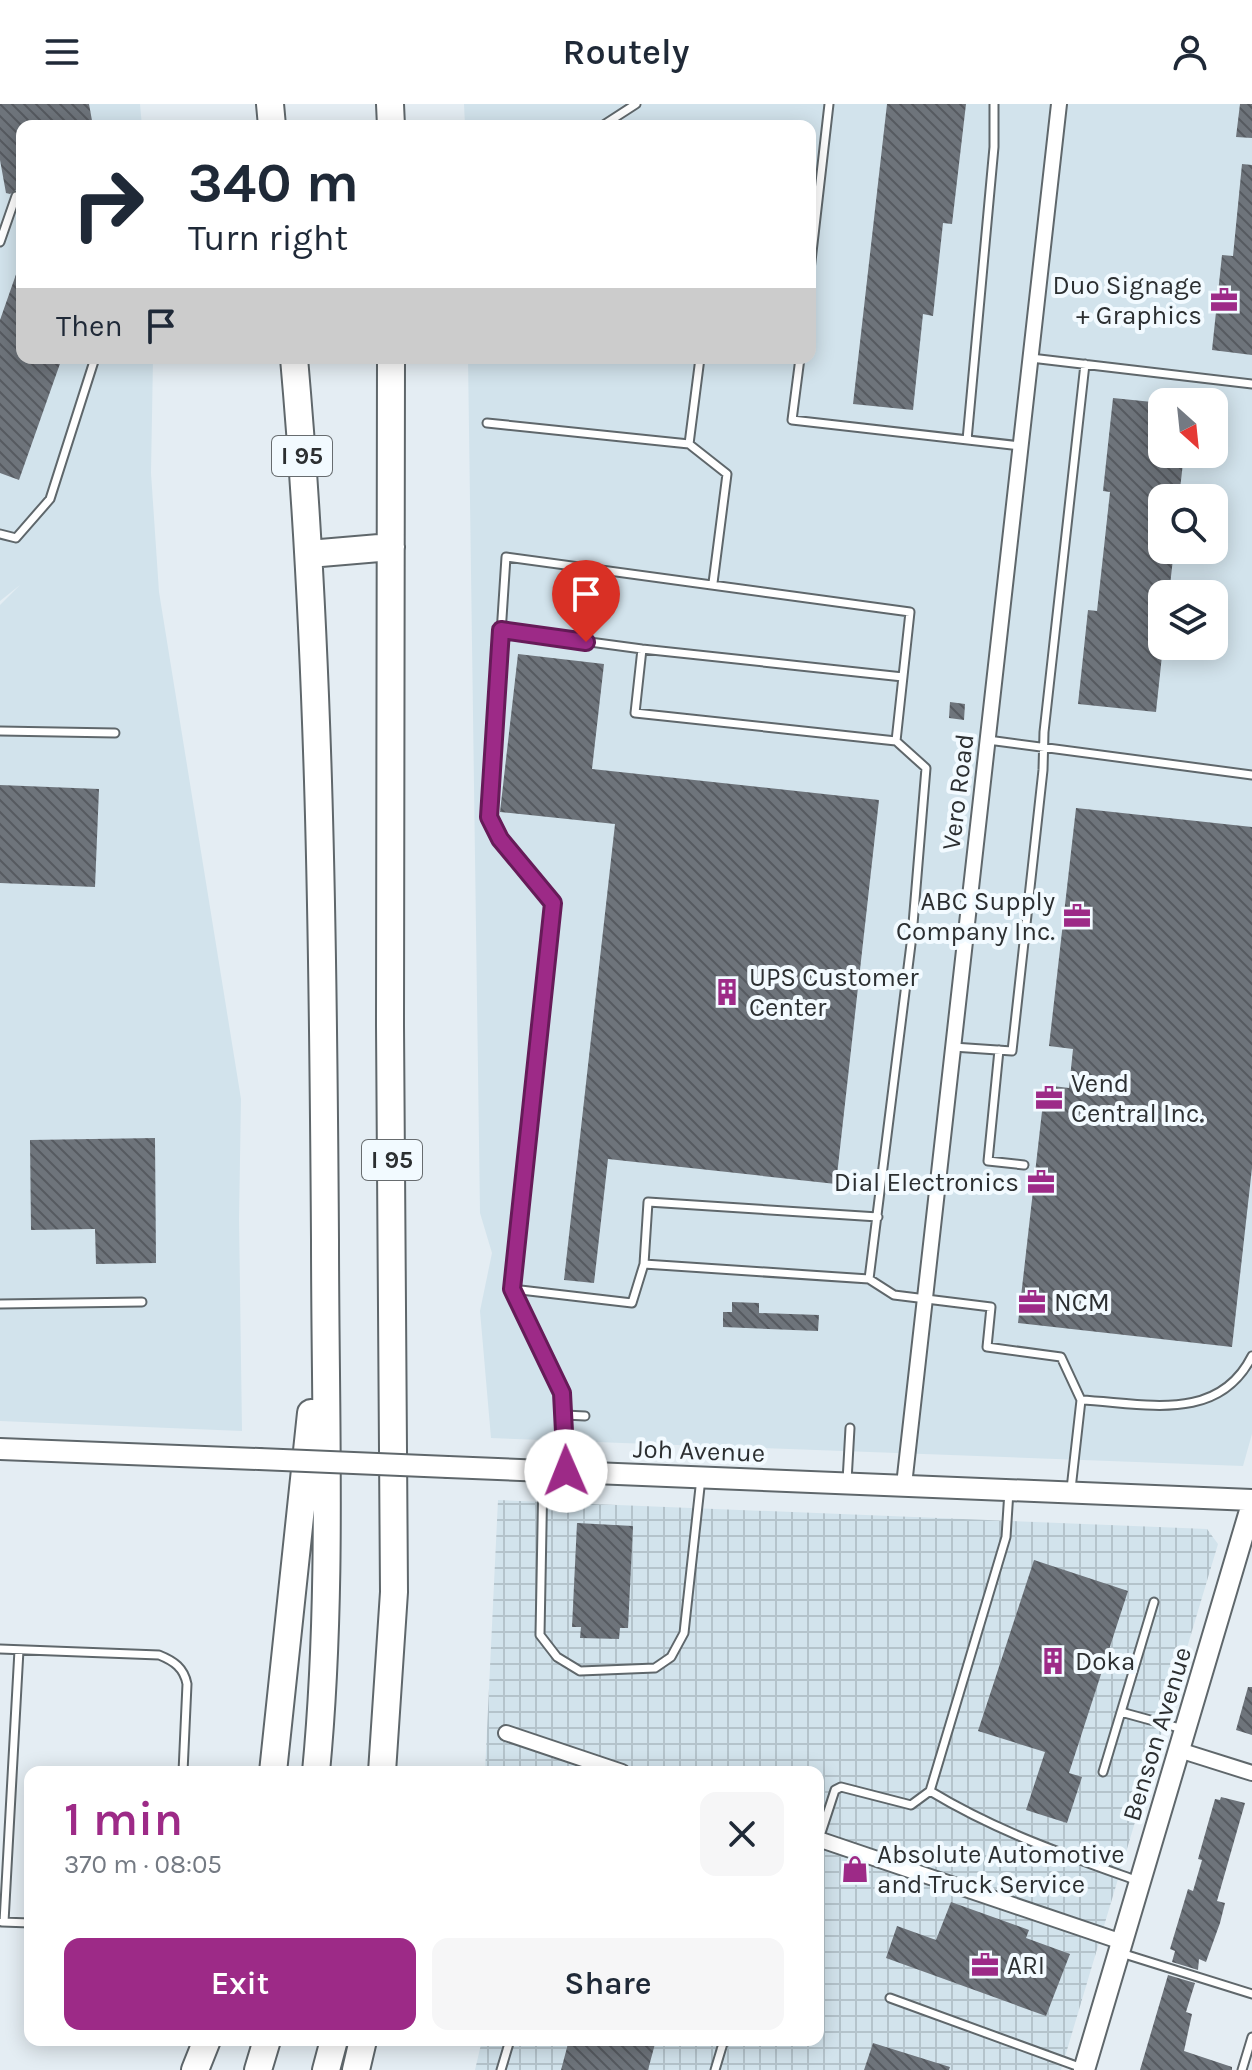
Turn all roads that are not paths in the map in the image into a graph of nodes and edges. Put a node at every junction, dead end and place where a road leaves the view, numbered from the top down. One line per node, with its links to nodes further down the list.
1 (636, 104): 5 (lane)
2 (829, 104): 7 (lane)
3 (994, 104): 19 (lane)
4 (1059, 104): 10 (street, Vero Road)
5 (611, 120)
6 (16, 196): 8 (lane)
7 (816, 218)
8 (3, 222): 9 (lane)
9 (0, 242)
10 (1031, 358): 16 (lane); 21 (street, Vero Road)
11 (93, 364): 22 (lane)
12 (294, 364): 24 (highway, I 95)
13 (391, 364): 23 (highway, I 95)
14 (699, 364): 20 (lane)
15 (799, 364): 19 (lane)
16 (1085, 364): 17 (lane); 33 (lane)
17 (1252, 384)
18 (487, 423): 20 (lane)
19 (967, 440): 21 (lane)
20 (689, 444): 25 (lane)
21 (1021, 446): 31 (street, Vero Road)
22 (0, 534)
23 (391, 547): 24 (highway); 48 (highway, I 95)
24 (309, 554): 40 (highway, I 95)
25 (713, 583): 26 (lane); 28 (lane)
26 (501, 630): 27 (lane); 42 (lane)
27 (642, 649): 28 (lane); 32 (lane)
28 (903, 677): 32 (lane)
29 (0, 731): 30 (lane)
30 (115, 733)
31 (988, 740): 33 (lane); 35 (street, Vero Road)
32 (896, 741): 38 (lane)
33 (1044, 747): 34 (lane); 36 (lane)
34 (1252, 775)
35 (953, 1047): 36 (lane); 43 (street, Vero Road)
36 (999, 1050): 37 (lane)
37 (1024, 1165)
38 (878, 1217): 39 (lane); 41 (lane)
39 (644, 1264): 41 (lane); 42 (lane)
40 (325, 1271): 69 (highway); 70 (highway, I 95)
41 (869, 1279): 43 (lane)
42 (512, 1289): 49 (lane)
43 (924, 1299): 47 (lane); 57 (street, Vero Road)
44 (142, 1302): 45 (lane)
45 (0, 1304)
46 (1252, 1356): 47 (lane)
47 (1081, 1400): 59 (lane)
48 (394, 1408): 71 (highway, I 95); 72 (highway)
49 (565, 1415): 50 (lane); 54 (lane)
50 (585, 1416)
51 (850, 1428): 56 (lane)
52 (0, 1449): 53 (street, Joh Avenue, bridge)
53 (543, 1470): 54 (street, Joh Avenue); 55 (lane)
54 (566, 1471): 55 (street, Joh Avenue)
55 (701, 1477): 56 (street, Joh Avenue)
56 (847, 1483): 57 (street, Joh Avenue)
57 (904, 1485): 58 (street, Joh Avenue)
58 (1009, 1490): 59 (street, Joh Avenue); 76 (lane)
59 (1071, 1492): 60 (street, Joh Avenue)
60 (1252, 1502): 65 (street, Benson Avenue)
61 (1154, 1602): 64 (lane)
62 (0, 1649): 63 (lane)
63 (19, 1650): 68 (lane); 80 (lane)
64 (1121, 1712): 65 (lane); 74 (lane)
65 (1185, 1730): 67 (street, Benson Avenue)
66 (506, 1733): 73 (street)
67 (1179, 1750): 75 (street); 79 (street, Benson Avenue)
68 (183, 1766)
69 (274, 1766)
70 (316, 1766)
71 (382, 1766)
72 (398, 1766)
73 (589, 1766)
74 (1103, 1772)
75 (1252, 1773)
76 (930, 1791): 77 (lane); 79 (lane)
77 (824, 1824)
78 (824, 1841): 82 (street)
79 (1140, 1881): 82 (street, Benson Avenue)
80 (2, 1922): 81 (lane)
81 (24, 1923)
82 (1120, 1947): 83 (lane); 100 (street, Benson Avenue)
83 (1252, 1994)
84 (890, 1998): 100 (lane)
85 (1252, 2037): 101 (lane)
86 (205, 2046): 93 (highway)
87 (218, 2046): 94 (highway)
88 (265, 2046): 95 (highway)
89 (332, 2046): 96 (highway)
90 (362, 2046): 97 (highway)
91 (508, 2046): 98 (lane)
92 (722, 2046): 99 (lane)
93 (195, 2070)
94 (212, 2070)
95 (258, 2070)
96 (326, 2070)
97 (356, 2070)
98 (501, 2070)
99 (715, 2070)
100 (1084, 2070)
101 (1242, 2070)

